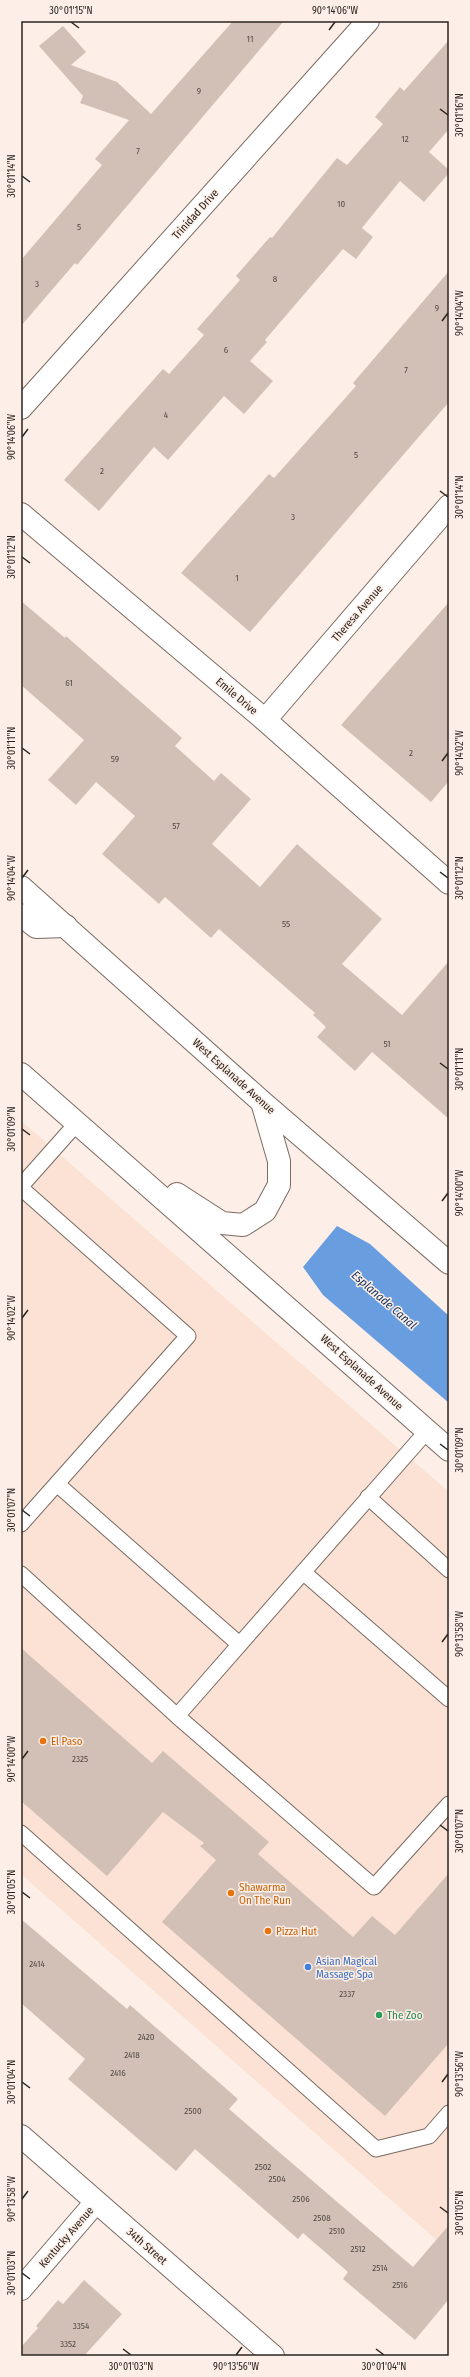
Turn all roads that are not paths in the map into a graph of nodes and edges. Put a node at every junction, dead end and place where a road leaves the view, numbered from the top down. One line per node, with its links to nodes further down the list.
1 (368, 21): 2 (street, Trinidad Drive)
2 (21, 408)
3 (449, 506): 5 (street, Theresa Avenue)
4 (21, 514): 5 (street, Emile Drive)
5 (265, 720): 6 (street, Emile Drive)
6 (449, 883)
7 (21, 887): 9 (street, West Esplanade Avenue)
8 (21, 915): 9 (street)
9 (66, 926): 11 (street, West Esplanade Avenue)
10 (21, 1074): 12 (street, West Esplanade Avenue)
11 (262, 1102): 12 (street); 14 (street, West Esplanade Avenue)
12 (77, 1123): 13 (lane); 15 (street, West Esplanade Avenue)
13 (21, 1187): 17 (lane)
14 (449, 1263)
15 (427, 1430): 16 (street, West Esplanade Avenue); 18 (lane)
16 (449, 1450)
17 (57, 1484): 19 (lane); 23 (lane)
18 (368, 1497): 20 (lane); 21 (lane)
19 (21, 1524)
20 (449, 1570)
21 (302, 1572): 23 (lane); 24 (lane)
22 (21, 1574): 25 (lane)
23 (239, 1644): 25 (lane)
24 (449, 1698)
25 (177, 1716): 26 (lane)
26 (449, 1804)
27 (21, 1833): 28 (lane)
28 (449, 2113)
29 (21, 2136): 30 (street, 34th Street)
30 (96, 2202): 31 (street, Kentucky Avenue); 32 (street, 34th Street)
31 (21, 2289)
32 (273, 2356)

